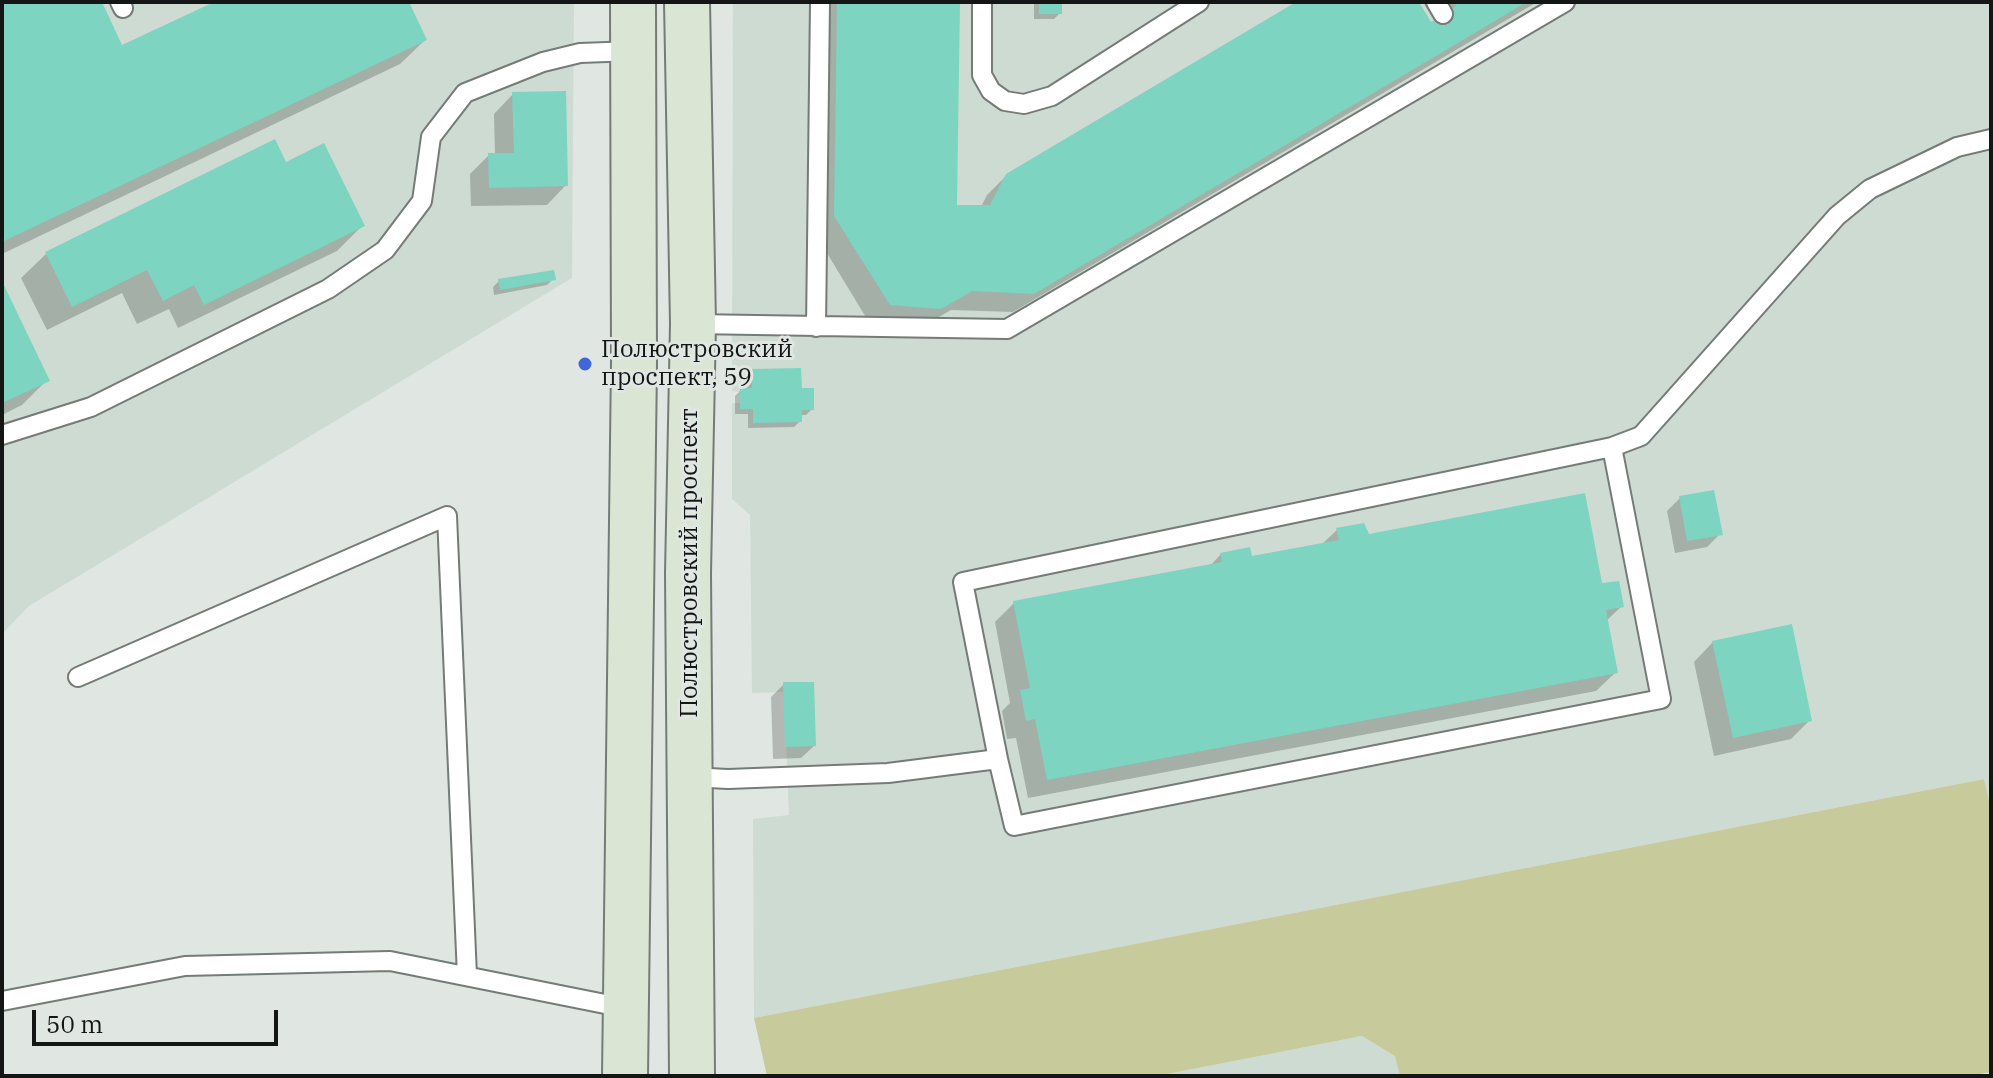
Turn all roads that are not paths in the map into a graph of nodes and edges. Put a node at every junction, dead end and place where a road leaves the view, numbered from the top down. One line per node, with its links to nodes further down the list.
1 (633, 2): 7 (main road)
2 (687, 2): 9 (main road, Полюстровский проспект)
3 (820, 2): 10 (lane)
4 (982, 2): 5 (lane)
5 (1199, 2)
6 (1565, 2): 10 (lane)
7 (634, 51): 11 (lane); 14 (main road)
8 (1991, 139): 12 (lane)
9 (693, 324): 10 (lane); 13 (main road, Полюстровский проспект)
10 (816, 327)
11 (2, 435)
12 (1612, 447): 16 (lane); 16 (lane)
13 (688, 573): 14 (main road); 17 (main road, Полюстровский проспект)
14 (631, 575): 20 (main road)
15 (78, 677): 18 (lane)
16 (998, 759): 17 (lane)
17 (689, 777): 22 (main road, Полюстровский проспект)
18 (467, 976): 19 (lane); 20 (lane)
19 (2, 1001)
20 (625, 1008): 21 (main road)
21 (625, 1076)
22 (692, 1076)

